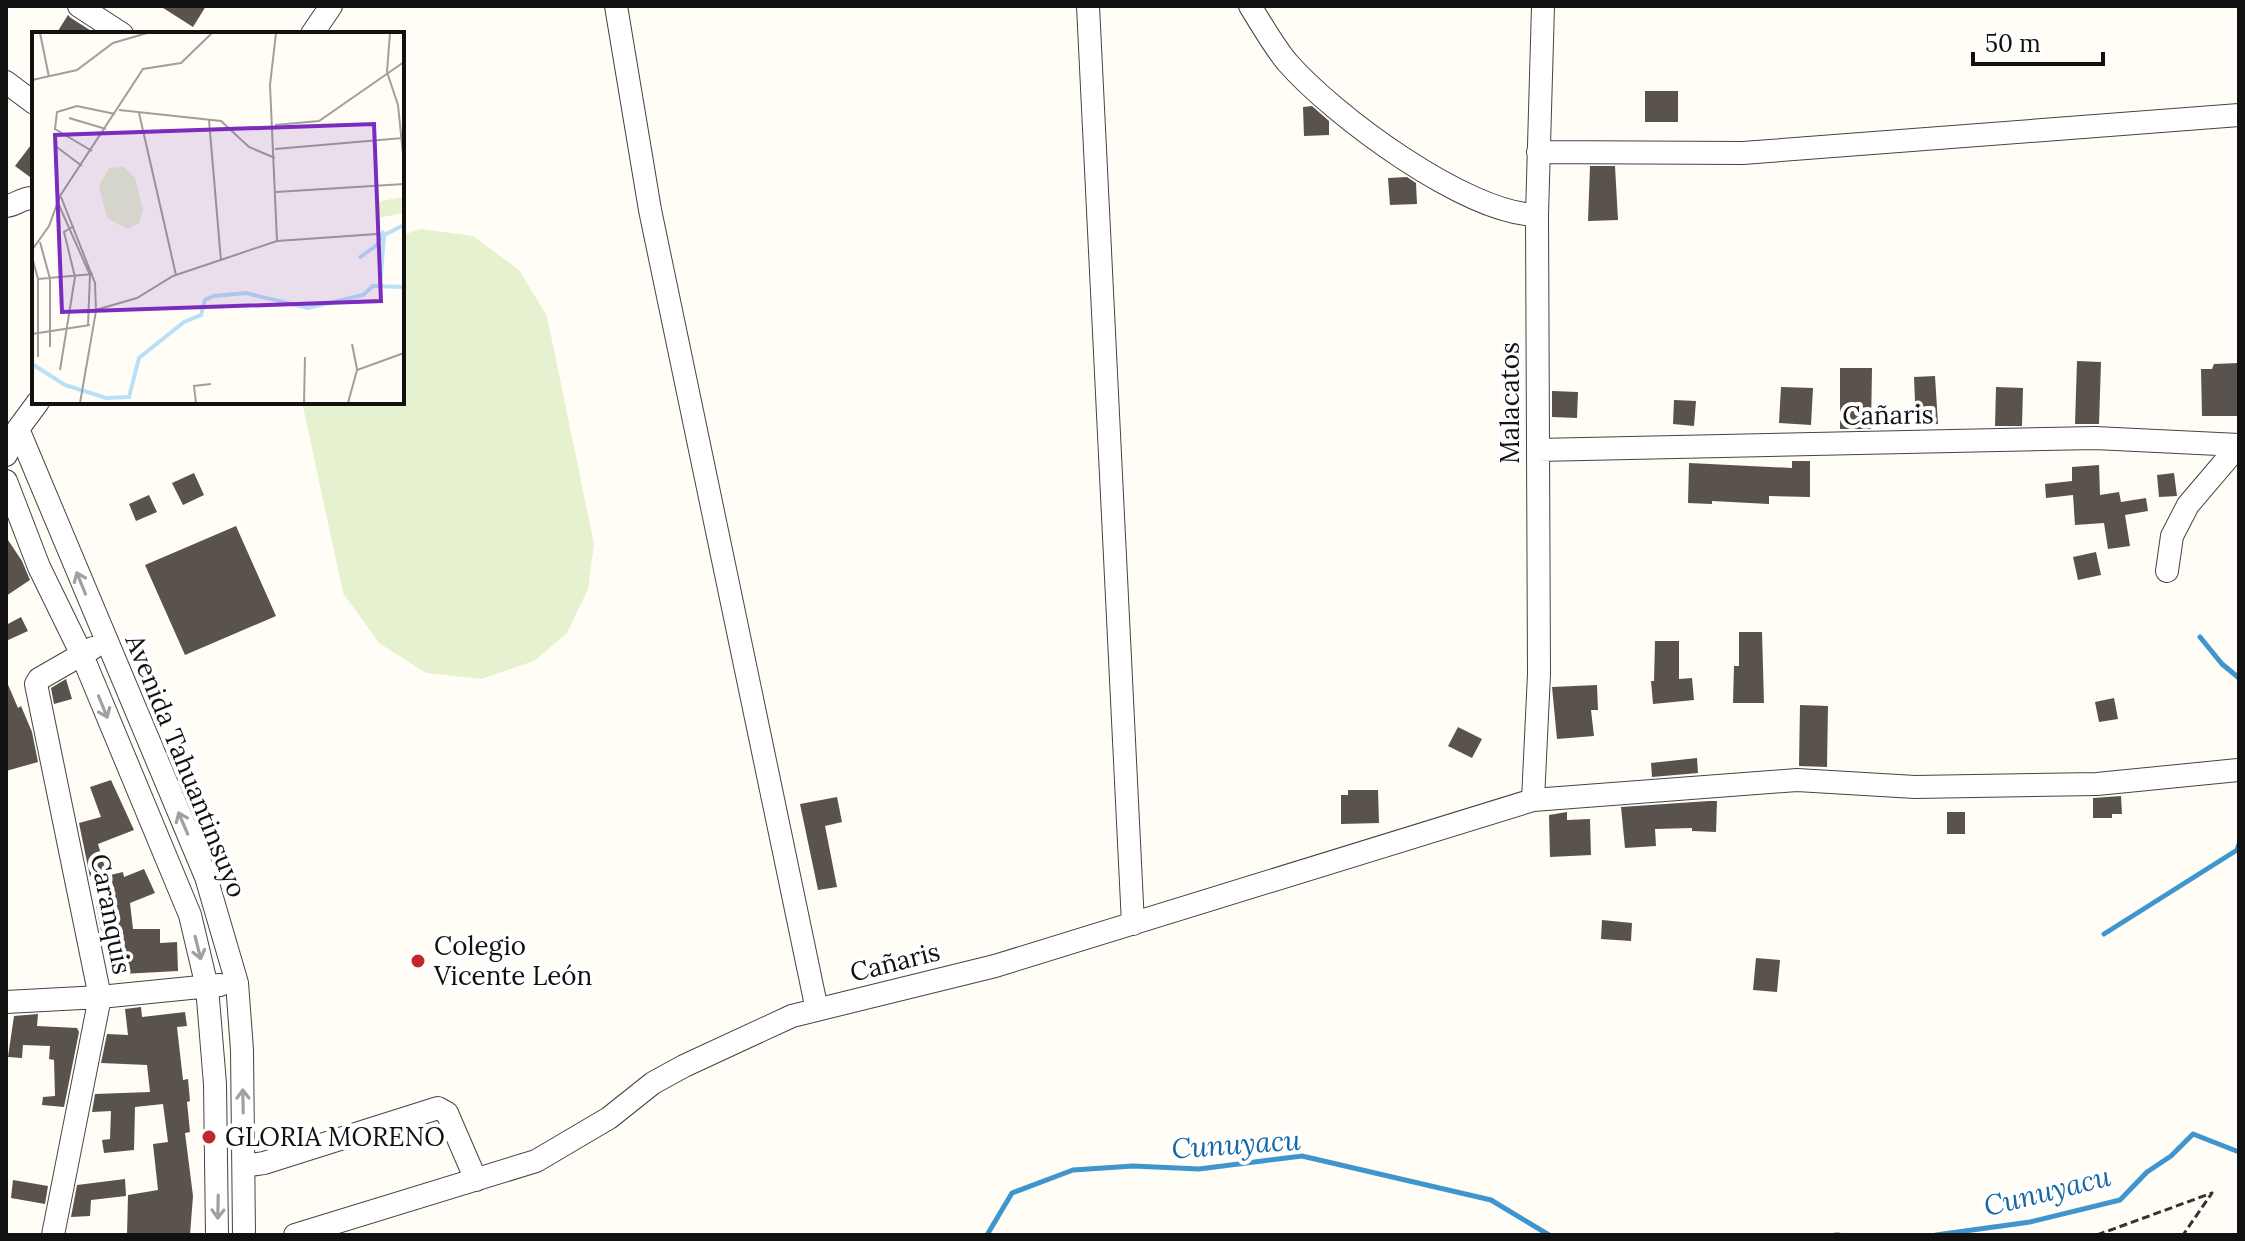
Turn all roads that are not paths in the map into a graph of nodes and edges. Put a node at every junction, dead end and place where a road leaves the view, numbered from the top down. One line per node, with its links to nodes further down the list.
1 (79, 6): 7 (street)
2 (331, 6): 8 (street)
3 (616, 6): 32 (street)
4 (1088, 6): 27 (street)
5 (1250, 6): 15 (street)
6 (1543, 6): 12 (street, Malacatos)
7 (119, 32)
8 (313, 32)
9 (6, 82): 10 (street)
10 (32, 102)
11 (2239, 115): 12 (street)
12 (1538, 152): 15 (street, Malacatos)
13 (32, 198): 14 (street)
14 (6, 206)
15 (1537, 215): 19 (street, Malacatos)
16 (37, 404): 17 (street)
17 (18, 429): 20 (street); 23 (street, Avenida Tahuantinsuyo, one-way to 17)
18 (2239, 445): 19 (street, Cañaris); 22 (street)
19 (1538, 450): 26 (street, Malacatos)
20 (6, 455)
21 (6, 481): 24 (street, Avenida Tahuantinsuyo)
22 (2167, 571)
23 (105, 641): 24 (street, Caranquis); 28 (street, Avenida Tahuantinsuyo, one-way to 23)
24 (82, 655): 29 (street, Avenida Tahuantinsuyo, one-way to 29); 30 (street, Caranquis)
25 (2238, 770): 26 (street, Cañaris)
26 (1533, 800): 27 (street, Cañaris)
27 (1133, 924): 32 (street, Cañaris)
28 (237, 983): 29 (street); 33 (street, Avenida Tahuantinsuyo, one-way to 28)
29 (207, 987): 30 (street); 36 (street, Avenida Tahuantinsuyo, one-way to 36)
30 (100, 997): 31 (street); 35 (street, Caranquis)
31 (6, 1002)
32 (817, 1010): 34 (street, Cañaris)
33 (244, 1166): 34 (street); 37 (street, Avenida Tahuantinsuyo)
34 (476, 1180): 38 (street, Cañaris)
35 (53, 1235)
36 (217, 1235)
37 (244, 1235)
38 (295, 1235)

